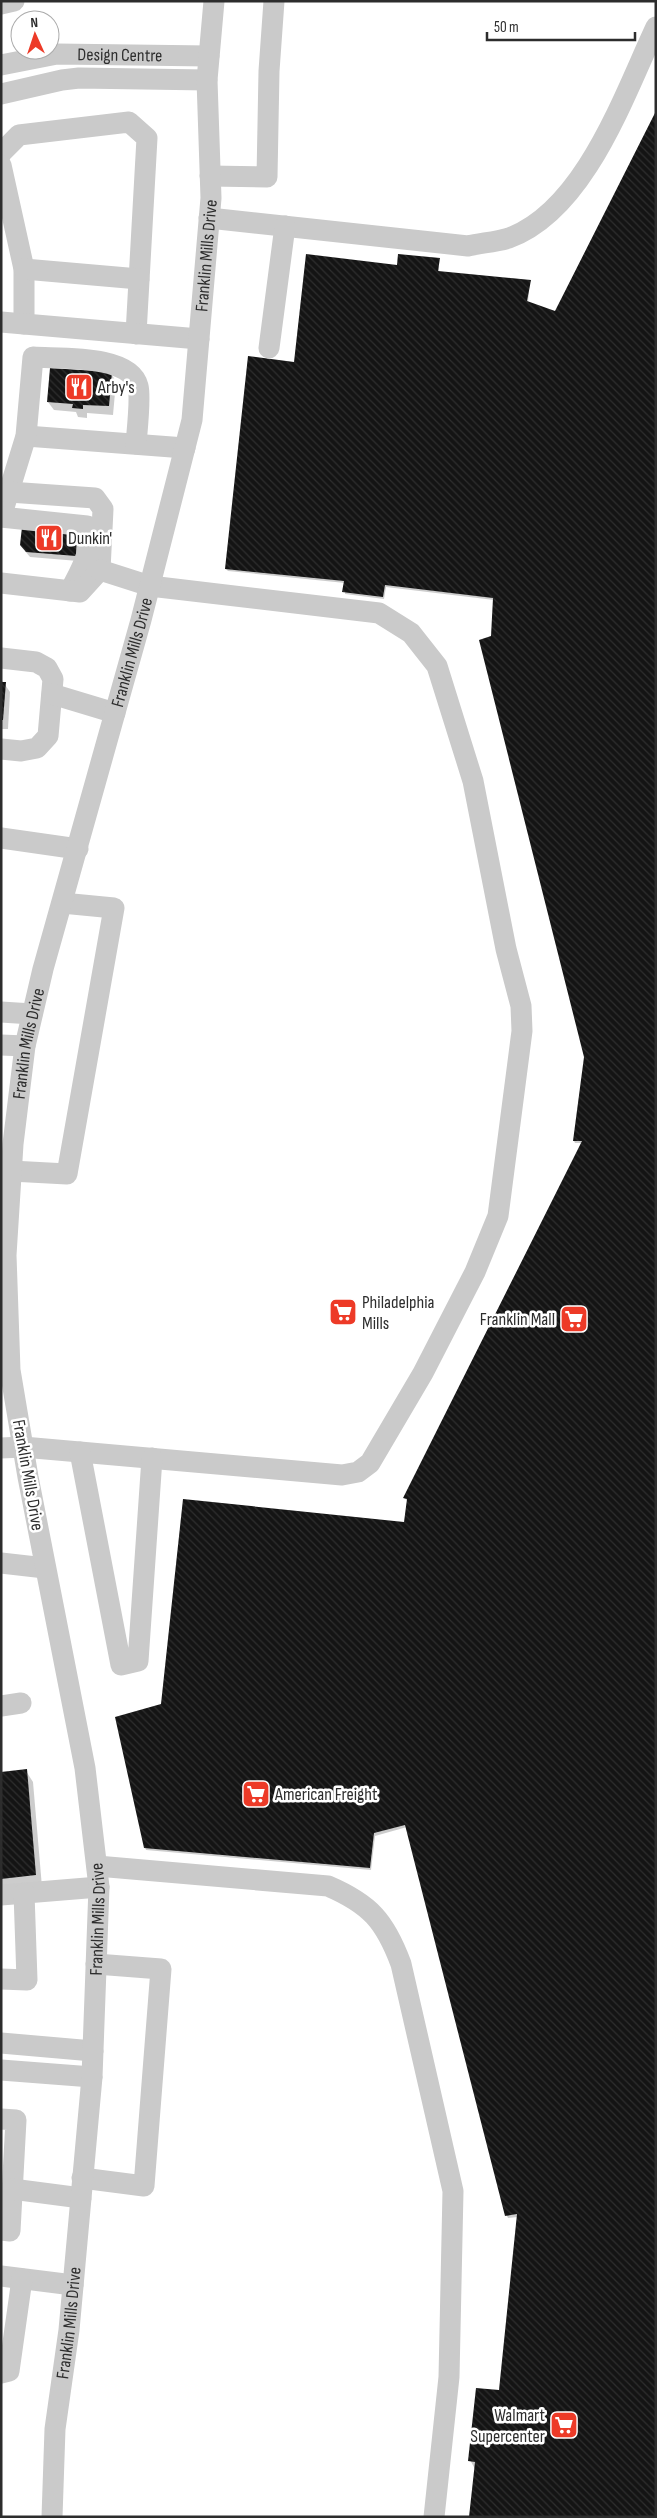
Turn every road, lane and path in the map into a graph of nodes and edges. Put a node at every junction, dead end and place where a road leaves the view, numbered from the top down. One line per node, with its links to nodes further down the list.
1 (14, 1): 4 (street)
2 (214, 1): 6 (street, Franklin Mills Drive)
3 (274, 1): 12 (street)
4 (1, 4)
5 (656, 27): 14 (street)
6 (209, 56): 7 (street, Design Centre); 8 (street, Franklin Mills Drive)
7 (1, 64)
8 (207, 80): 9 (street, Design Centre); 12 (street, Franklin Mills Drive)
9 (1, 94)
10 (1, 153): 16 (street)
11 (1, 165): 15 (street)
12 (210, 176): 13 (street, Franklin Mills Drive)
13 (209, 218): 14 (street); 20 (street, Franklin Mills Drive)
14 (285, 226): 21 (street)
15 (24, 269): 16 (street); 18 (street)
16 (139, 280): 19 (street)
17 (1, 322): 18 (street)
18 (24, 324): 19 (street)
19 (136, 334): 20 (street)
20 (199, 339): 24 (street, Franklin Mills Drive)
21 (269, 348)
22 (26, 436): 23 (street); 23 (street); 25 (street)
23 (136, 444): 24 (street)
24 (185, 448): 30 (street, Franklin Mills Drive)
25 (9, 461): 26 (street)
26 (9, 492): 27 (street); 28 (street)
27 (1, 517): 31 (street)
28 (100, 570): 30 (street); 31 (street)
29 (1, 583): 31 (street)
30 (150, 586): 34 (street, Franklin Mills Drive); 49 (street)
31 (70, 591)
32 (1, 658): 33 (street)
33 (52, 694): 34 (street); 35 (street)
34 (115, 713): 37 (street, Franklin Mills Drive)
35 (1, 749)
36 (1, 838): 37 (street)
37 (78, 849): 38 (street, Franklin Mills Drive)
38 (62, 903): 40 (street, Franklin Mills Drive); 43 (street)
39 (1, 1012): 40 (street)
40 (32, 1014): 42 (street, Franklin Mills Drive)
41 (1, 1045): 42 (street)
42 (25, 1046): 43 (street, Franklin Mills Drive)
43 (11, 1171): 44 (street, Franklin Mills Drive)
44 (5, 1202): 45 (street, Franklin Mills Drive)
45 (5, 1296): 46 (street, Franklin Mills Drive)
46 (23, 1447): 47 (street); 48 (street); 51 (street, Franklin Mills Drive)
47 (1, 1448)
48 (80, 1452): 49 (street); 49 (street)
49 (152, 1458)
50 (1, 1562): 51 (street)
51 (45, 1568): 52 (street, Franklin Mills Drive)
52 (98, 1876): 53 (street); 55 (street, Franklin Mills Drive); 70 (street)
53 (24, 1893): 54 (street); 56 (street)
54 (1, 1895)
55 (96, 1964): 58 (street, Franklin Mills Drive); 62 (street)
56 (1, 1979)
57 (1, 2043): 58 (street)
58 (93, 2051): 60 (street, Franklin Mills Drive)
59 (1, 2070): 60 (street)
60 (92, 2077): 62 (street, Franklin Mills Drive)
61 (1, 2119): 63 (street)
62 (82, 2188): 63 (street); 67 (street, Franklin Mills Drive)
63 (12, 2189): 64 (street)
64 (1, 2230)
65 (1, 2276): 66 (street)
66 (22, 2279): 67 (street); 68 (street)
67 (73, 2285): 69 (street, Franklin Mills Drive)
68 (1, 2373)
69 (52, 2517)
70 (434, 2517)

